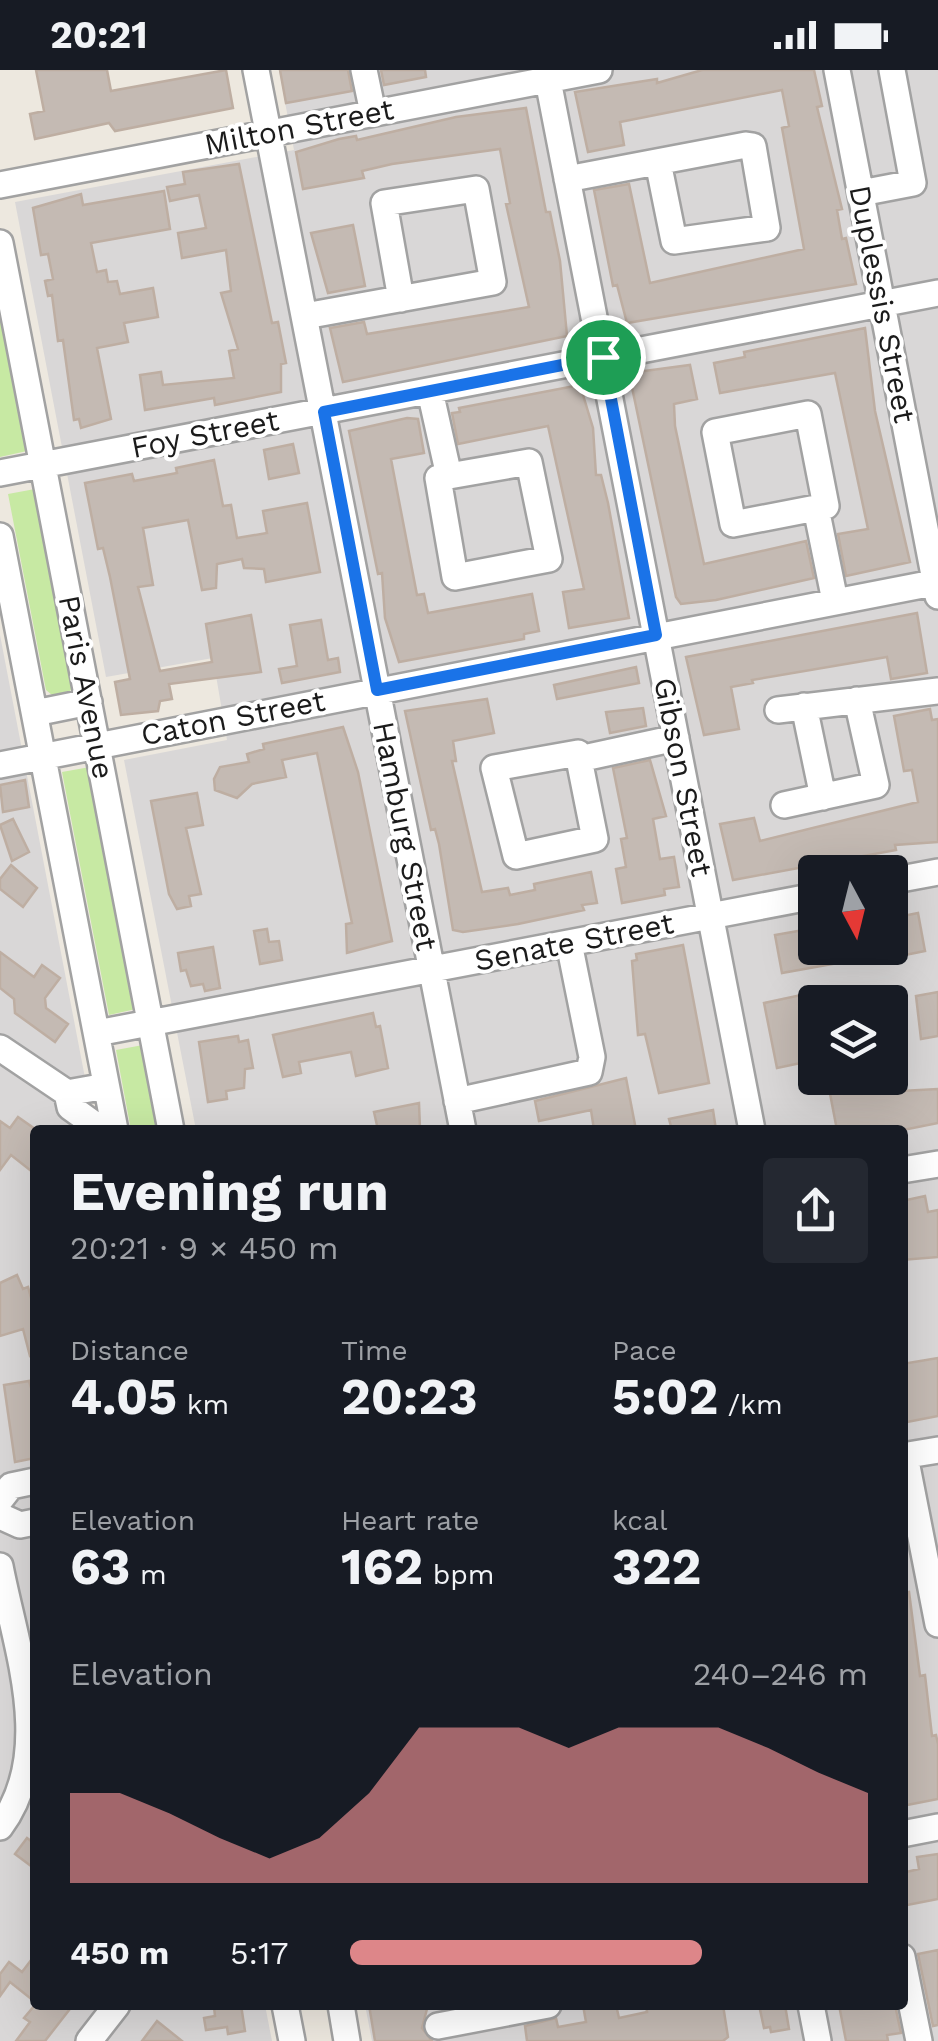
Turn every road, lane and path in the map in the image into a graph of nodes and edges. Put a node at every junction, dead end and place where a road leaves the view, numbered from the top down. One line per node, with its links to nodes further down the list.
1 (256, 70): 8 (street, Hamburg Street)
2 (364, 70): 7 (street)
3 (599, 70): 6 (street, Milton Street)
4 (837, 70): 12 (street, Duplessis Street)
5 (892, 70): 12 (street)
6 (547, 75): 7 (street, Milton Street); 10 (street, Gibson Street)
7 (373, 113): 8 (street, Milton Street)
8 (268, 133): 11 (street, Milton Street); 17 (street, Hamburg Street)
9 (658, 162): 9 (street); 10 (street)
10 (568, 179): 18 (street, Gibson Street)
11 (0, 185)
12 (861, 193): 16 (street, Duplessis Street)
13 (0, 243): 21 (street, Paris Avenue)
14 (938, 293): 16 (street, Foy Street)
15 (402, 300): 15 (street); 17 (street)
16 (882, 304): 18 (street, Foy Street); 26 (street, Duplessis Street)
17 (305, 316): 20 (street, Hamburg Street)
18 (603, 357): 19 (street, Foy Street); 28 (street, Gibson Street)
19 (430, 391): 20 (street, Foy Street); 23 (street)
20 (324, 412): 21 (street, Foy Street); 29 (street, Hamburg Street)
21 (43, 465): 22 (street, Foy Street); 32 (street, Paris Avenue)
22 (0, 473)
23 (449, 476): 23 (street)
24 (816, 508): 24 (street); 27 (street)
25 (0, 536): 33 (street, Paris Avenue)
26 (937, 587): 27 (street, Caton Street)
27 (834, 601): 28 (street, Caton Street)
28 (656, 635): 29 (street, Caton Street); 34 (street, Gibson Street)
29 (377, 690): 35 (street, Caton Street); 46 (street, Hamburg Street)
30 (938, 690): 31 (street)
31 (857, 700): 39 (street); 39 (street)
32 (89, 702): 33 (street); 35 (street, Paris Avenue)
33 (34, 713): 36 (street, Paris Avenue)
34 (676, 738): 37 (street); 44 (street, Gibson Street)
35 (97, 745): 36 (street, Caton Street); 47 (street, Paris Avenue)
36 (43, 757): 38 (street, Caton Street); 48 (street, Paris Avenue)
37 (579, 758): 37 (street)
38 (0, 765)
39 (823, 797): 40 (street)
40 (784, 806)
41 (938, 872): 42 (street)
42 (908, 878)
43 (798, 899): 44 (street, Senate Street)
44 (709, 916): 45 (street, Senate Street); 57 (street, Gibson Street)
45 (570, 943): 46 (street, Senate Street); 52 (street)
46 (430, 970): 47 (street, Senate Street); 52 (street, Hamburg Street)
47 (150, 1022): 48 (street, Senate Street); 55 (street, Paris Avenue)
48 (97, 1033): 50 (street, Paris Avenue)
49 (0, 1048): 51 (street)
50 (106, 1086): 51 (street); 54 (street, Paris Avenue)
51 (67, 1093): 53 (street)
52 (457, 1101): 56 (street, Hamburg Street)
53 (95, 1125)
54 (114, 1125)
55 (170, 1125)
56 (462, 1125)
57 (751, 1125)
58 (938, 1164): 59 (street)
59 (908, 1169)
60 (938, 1450): 61 (street)
61 (908, 1455)
62 (908, 1476): 68 (street)
63 (30, 1482): 64 (street)
64 (0, 1500)
65 (0, 1516): 66 (street)
66 (30, 1523)
67 (0, 1566): 69 (street)
68 (938, 1624)
69 (0, 1827)
70 (938, 1828): 71 (street)
71 (908, 1833)
72 (908, 1987): 83 (street)
73 (113, 2010): 79 (street)
74 (286, 2010): 80 (street)
75 (341, 2010): 81 (street)
76 (519, 2010): 78 (street)
77 (812, 2010): 82 (street)
78 (438, 2024)
79 (89, 2041)
80 (292, 2041)
81 (348, 2041)
82 (818, 2041)
83 (919, 2041)

